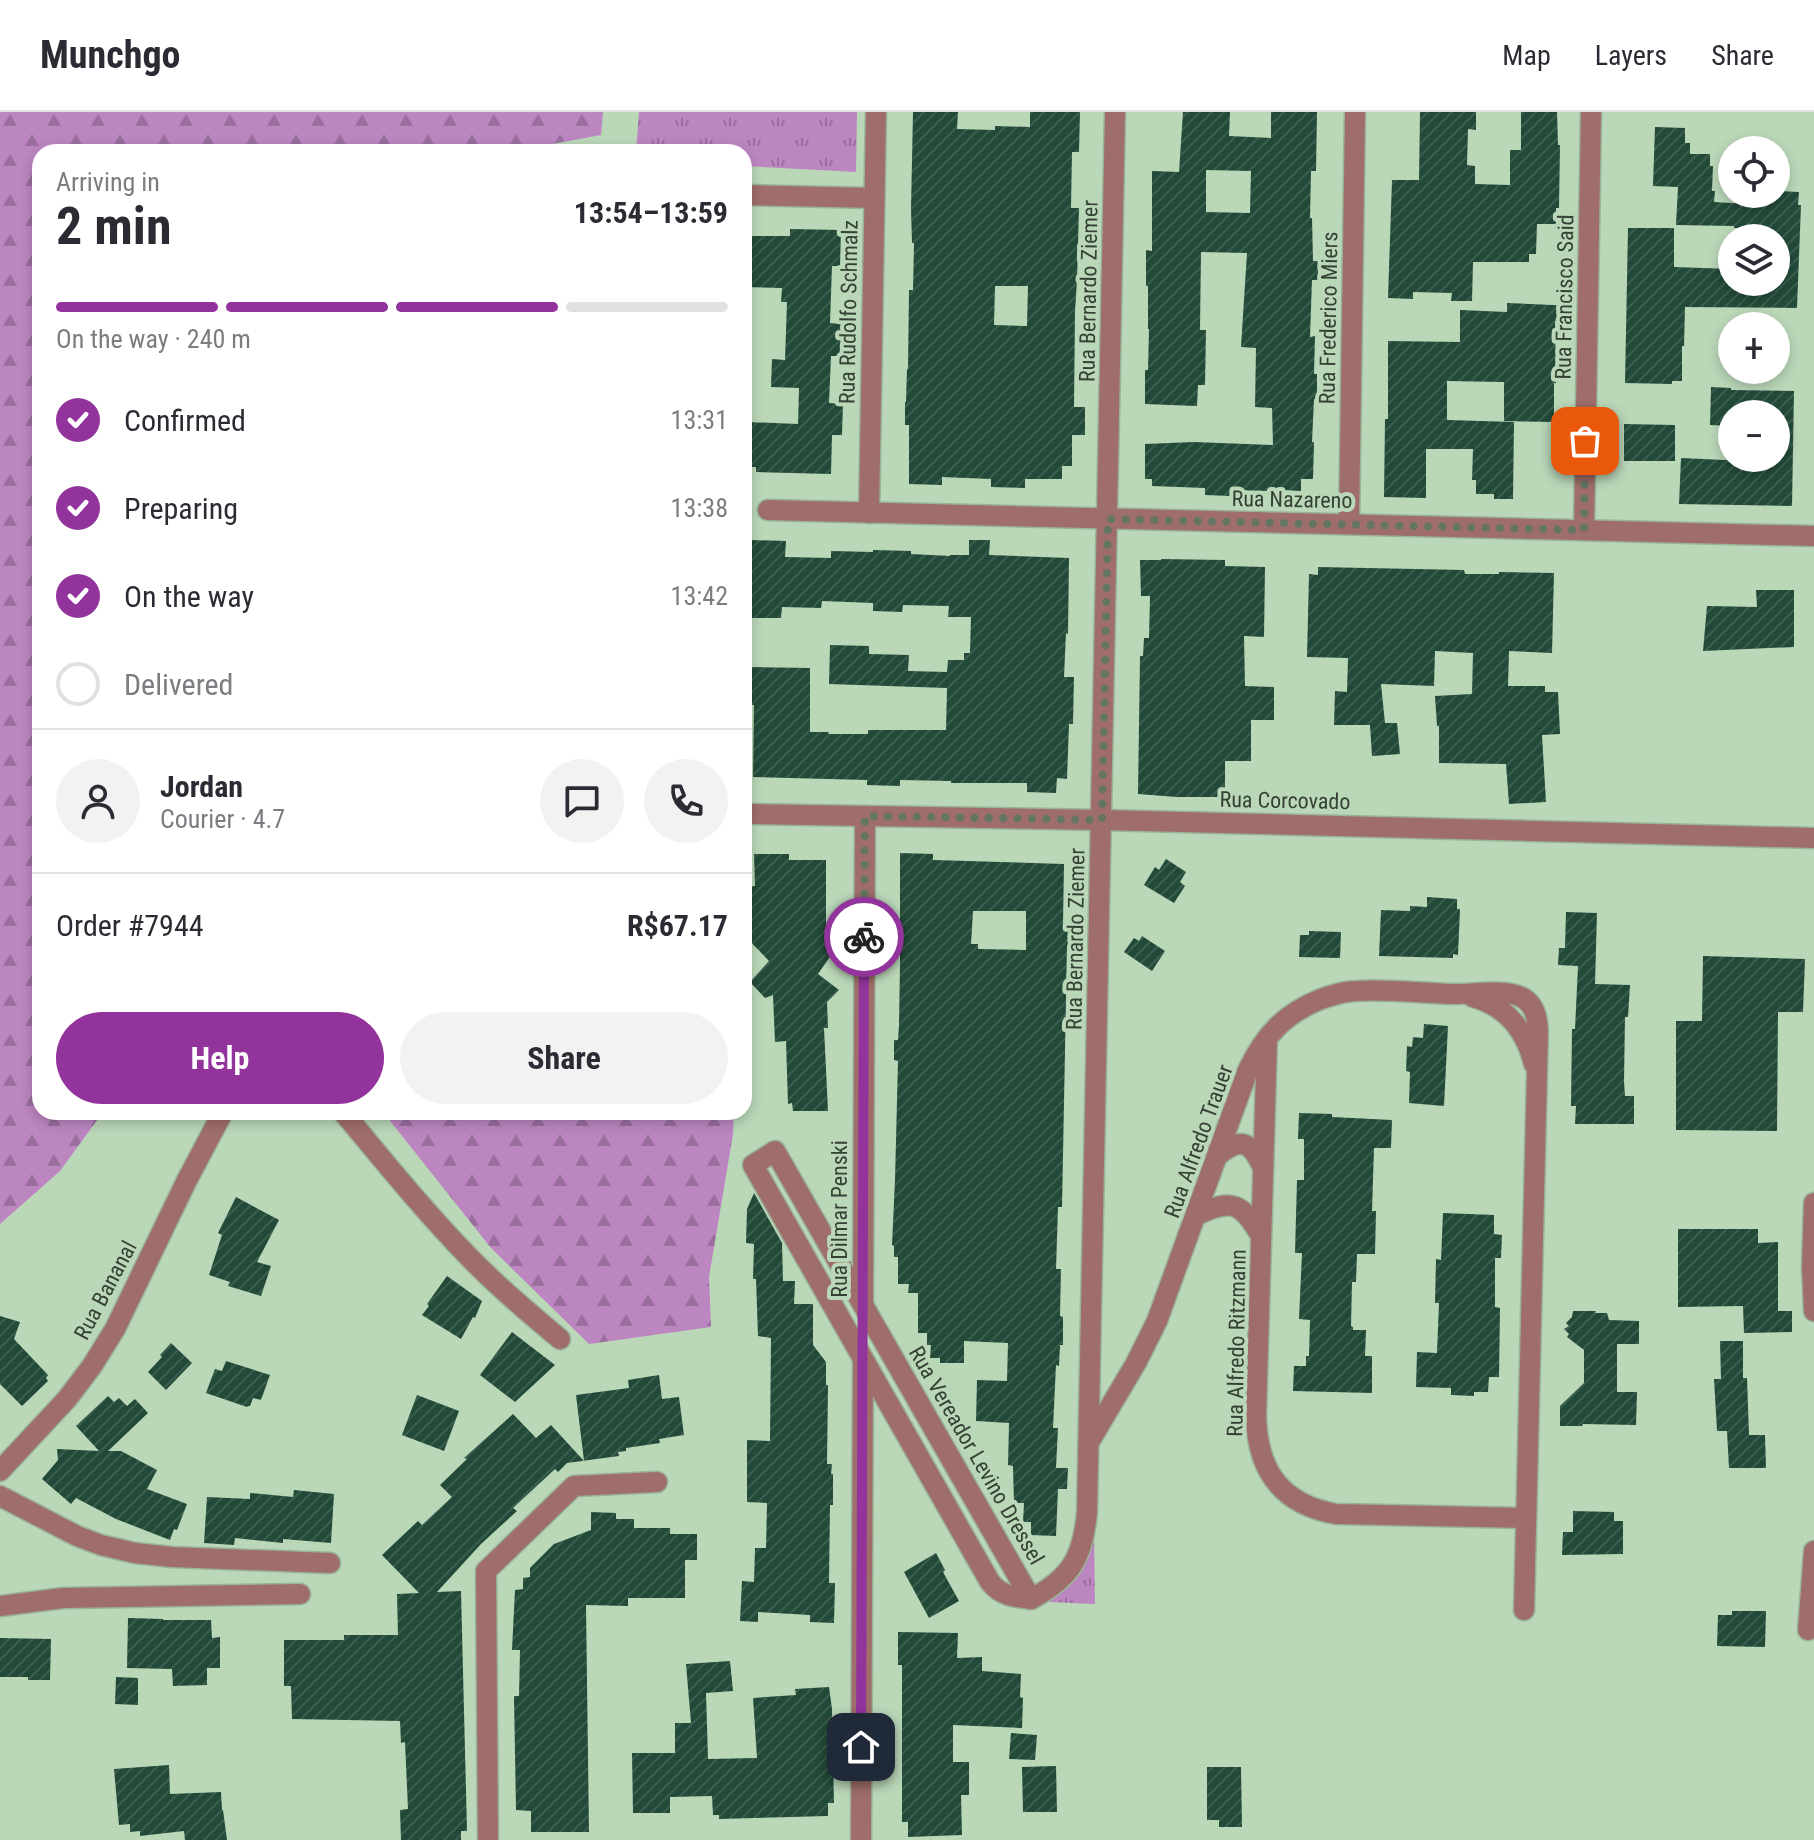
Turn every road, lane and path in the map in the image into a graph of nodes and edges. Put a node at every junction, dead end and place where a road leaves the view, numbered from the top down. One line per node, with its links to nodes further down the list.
1 (876, 112): 6 (street, Rua Rudolfo Schmalz)
2 (1115, 112): 9 (street, Rua Bernardo Ziemer)
3 (1355, 112): 10 (street, Rua Frederico Miers)
4 (1591, 112): 11 (street, Rua Francisco Said)
5 (752, 195): 6 (street)
6 (874, 198): 8 (street, Rua Rudolfo Schmalz)
7 (768, 510): 8 (street, Rua Nazareno)
8 (869, 513): 9 (street, Rua Nazareno)
9 (1108, 519): 10 (street, Rua Nazareno); 15 (street, Rua Bernardo Ziemer)
10 (1349, 524): 11 (street, Rua Nazareno)
11 (1584, 530): 12 (street, Rua Nazareno)
12 (1814, 536)
13 (754, 814): 14 (street, Rua Corcovado)
14 (865, 816): 15 (street, Rua Corcovado); 29 (street, Rua Dilmar Penski)
15 (1102, 820): 16 (street, Rua Corcovado); 33 (street, Rua Bernardo Ziemer)
16 (1814, 838)
17 (1453, 994): 18 (street, Rua Alfredo Trauer); 19 (street, Rua Alfredo Trauer); 20 (street, Rua Alfredo Trauer)
18 (1529, 1003): 19 (street); 21 (street)
19 (1504, 1011): 21 (street)
20 (1268, 1035): 24 (street, Rua Alfredo Trauer); 25 (street, Rua Alfredo Ritzmann)
21 (1537, 1082): 37 (street)
22 (219, 1120): 34 (street, Rua Bananal)
23 (350, 1120): 31 (street)
24 (1217, 1156): 25 (street); 27 (street, Rua Alfredo Trauer)
25 (1263, 1168): 28 (street, Rua Alfredo Ritzmann)
26 (1814, 1203): 30 (street)
27 (1197, 1215): 28 (street); 33 (street, Rua Alfredo Trauer)
28 (1261, 1236): 37 (street, Rua Alfredo Ritzmann)
29 (863, 1305): 32 (street, Rua Dilmar Penski); 32 (street, Rua Vereador Levino Dressel); 41 (street, Rua Vereador Levino Dressel)
30 (1814, 1311)
31 (560, 1339)
32 (863, 1359): 41 (street, Rua Vereador Levino Dressel); 46 (street, Rua Dilmar Penski)
33 (1089, 1442): 41 (street, Rua Bernardo Ziemer)
34 (0, 1471)
35 (657, 1482): 45 (street)
36 (0, 1496): 39 (street)
37 (1526, 1518): 43 (street)
38 (1814, 1551): 44 (street)
39 (330, 1563)
40 (300, 1594): 42 (street)
41 (1031, 1599)
42 (0, 1606)
43 (1524, 1610)
44 (1808, 1630)
45 (488, 1840)
46 (861, 1840)

